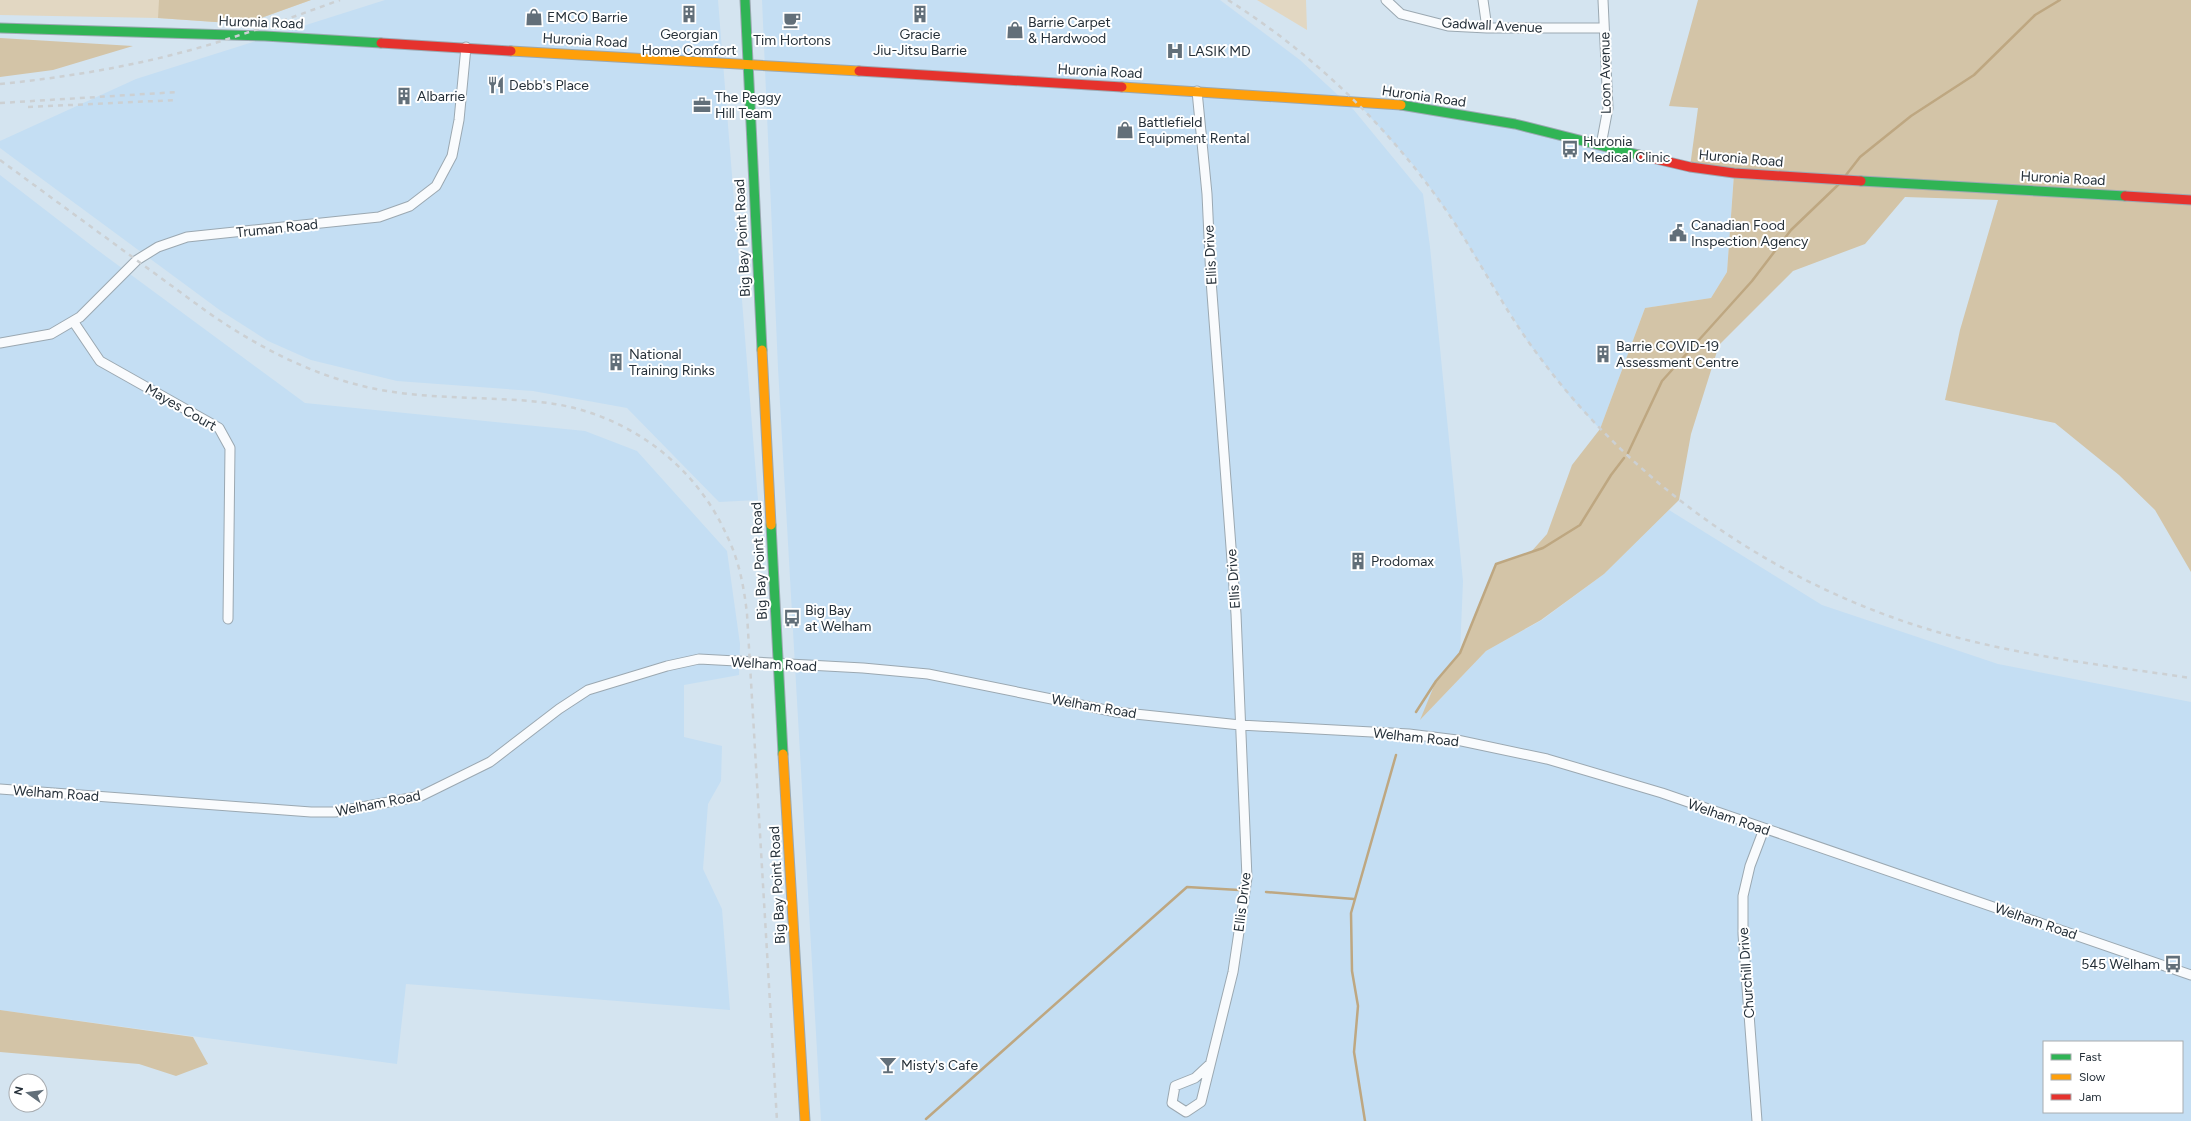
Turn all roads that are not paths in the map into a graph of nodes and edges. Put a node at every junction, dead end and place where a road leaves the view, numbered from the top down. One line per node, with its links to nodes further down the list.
1 (745, 0): 9 (main road, Big Bay Point Road)
2 (1386, 0): 6 (street, Gadwall Avenue)
3 (1483, 0): 6 (street)
4 (1603, 0): 7 (street, Loon Avenue)
5 (0, 28): 8 (main road, Huronia Road)
6 (1487, 28): 7 (street, Gadwall Avenue)
7 (1604, 28): 11 (street, Loon Avenue)
8 (466, 47): 9 (main road, Huronia Road); 13 (street, Truman Road)
9 (749, 64): 10 (main road, Huronia Road); 16 (main road, Big Bay Point Road)
10 (1197, 91): 11 (main road, Huronia Road); 17 (street, Ellis Drive)
11 (1601, 145): 12 (main road, Huronia Road)
12 (2191, 200)
13 (73, 321): 14 (street, Truman Road); 15 (street, Mayes Court)
14 (0, 343)
15 (228, 619)
16 (778, 664): 17 (street, Welham Road); 18 (street, Welham Road); 22 (main road, Big Bay Point Road)
17 (1240, 725): 19 (street, Welham Road); 21 (street, Ellis Drive)
18 (0, 790)
19 (1764, 829): 20 (street, Welham Road); 23 (street, Churchill Drive)
20 (2191, 975)
21 (1210, 1064): 21 (street, Ellis Drive)
22 (805, 1121)
23 (1757, 1121)

